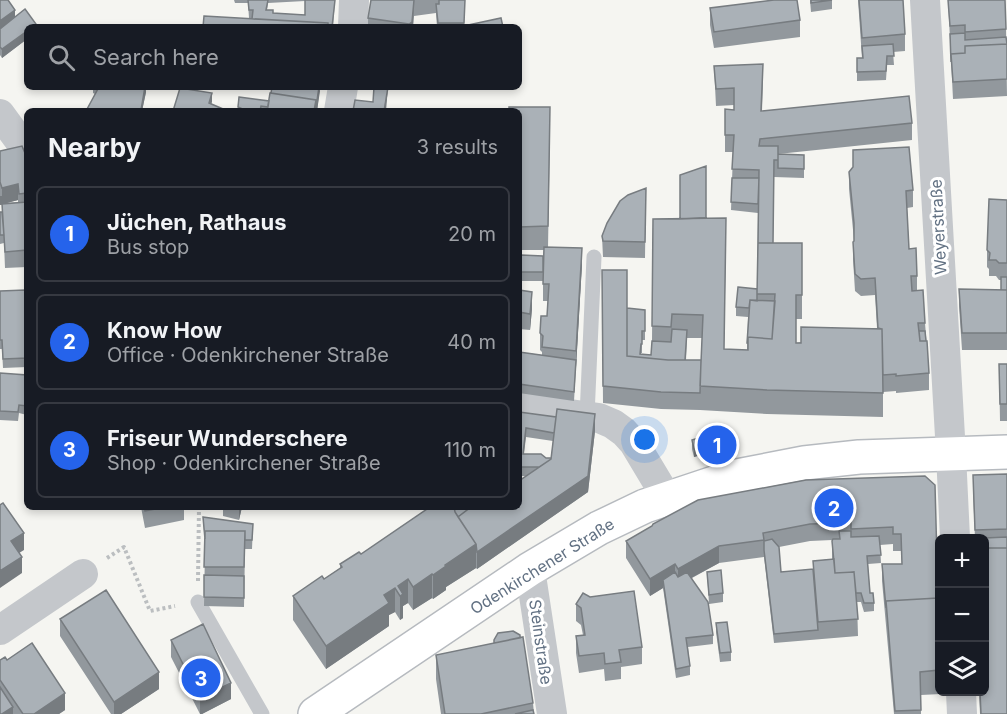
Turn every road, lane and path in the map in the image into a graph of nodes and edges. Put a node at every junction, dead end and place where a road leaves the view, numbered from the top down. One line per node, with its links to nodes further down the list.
1 (354, 0): 3 (street)
2 (925, 0): 12 (street, Weyerstraße)
3 (352, 24)
4 (343, 90): 5 (street)
5 (340, 108)
6 (0, 114): 7 (street)
7 (24, 147)
8 (594, 257): 10 (lane)
9 (522, 407): 10 (street)
10 (587, 416): 13 (street)
11 (1007, 452): 12 (main road, Odenkirchener Straße)
12 (951, 454): 13 (main road, Odenkirchener Straße); 15 (street, Weyerstraße)
13 (667, 498): 16 (main road, Odenkirchener Straße)
14 (199, 510): 18 (path)
15 (955, 534)
16 (530, 570): 22 (main road, Odenkirchener Straße); 23 (street, Steinstraße)
17 (83, 574): 18 (path); 19 (street)
18 (198, 602): 21 (lane)
19 (0, 630)
20 (961, 696): 24 (street)
21 (262, 714)
22 (315, 714)
23 (552, 714)
24 (962, 714)

